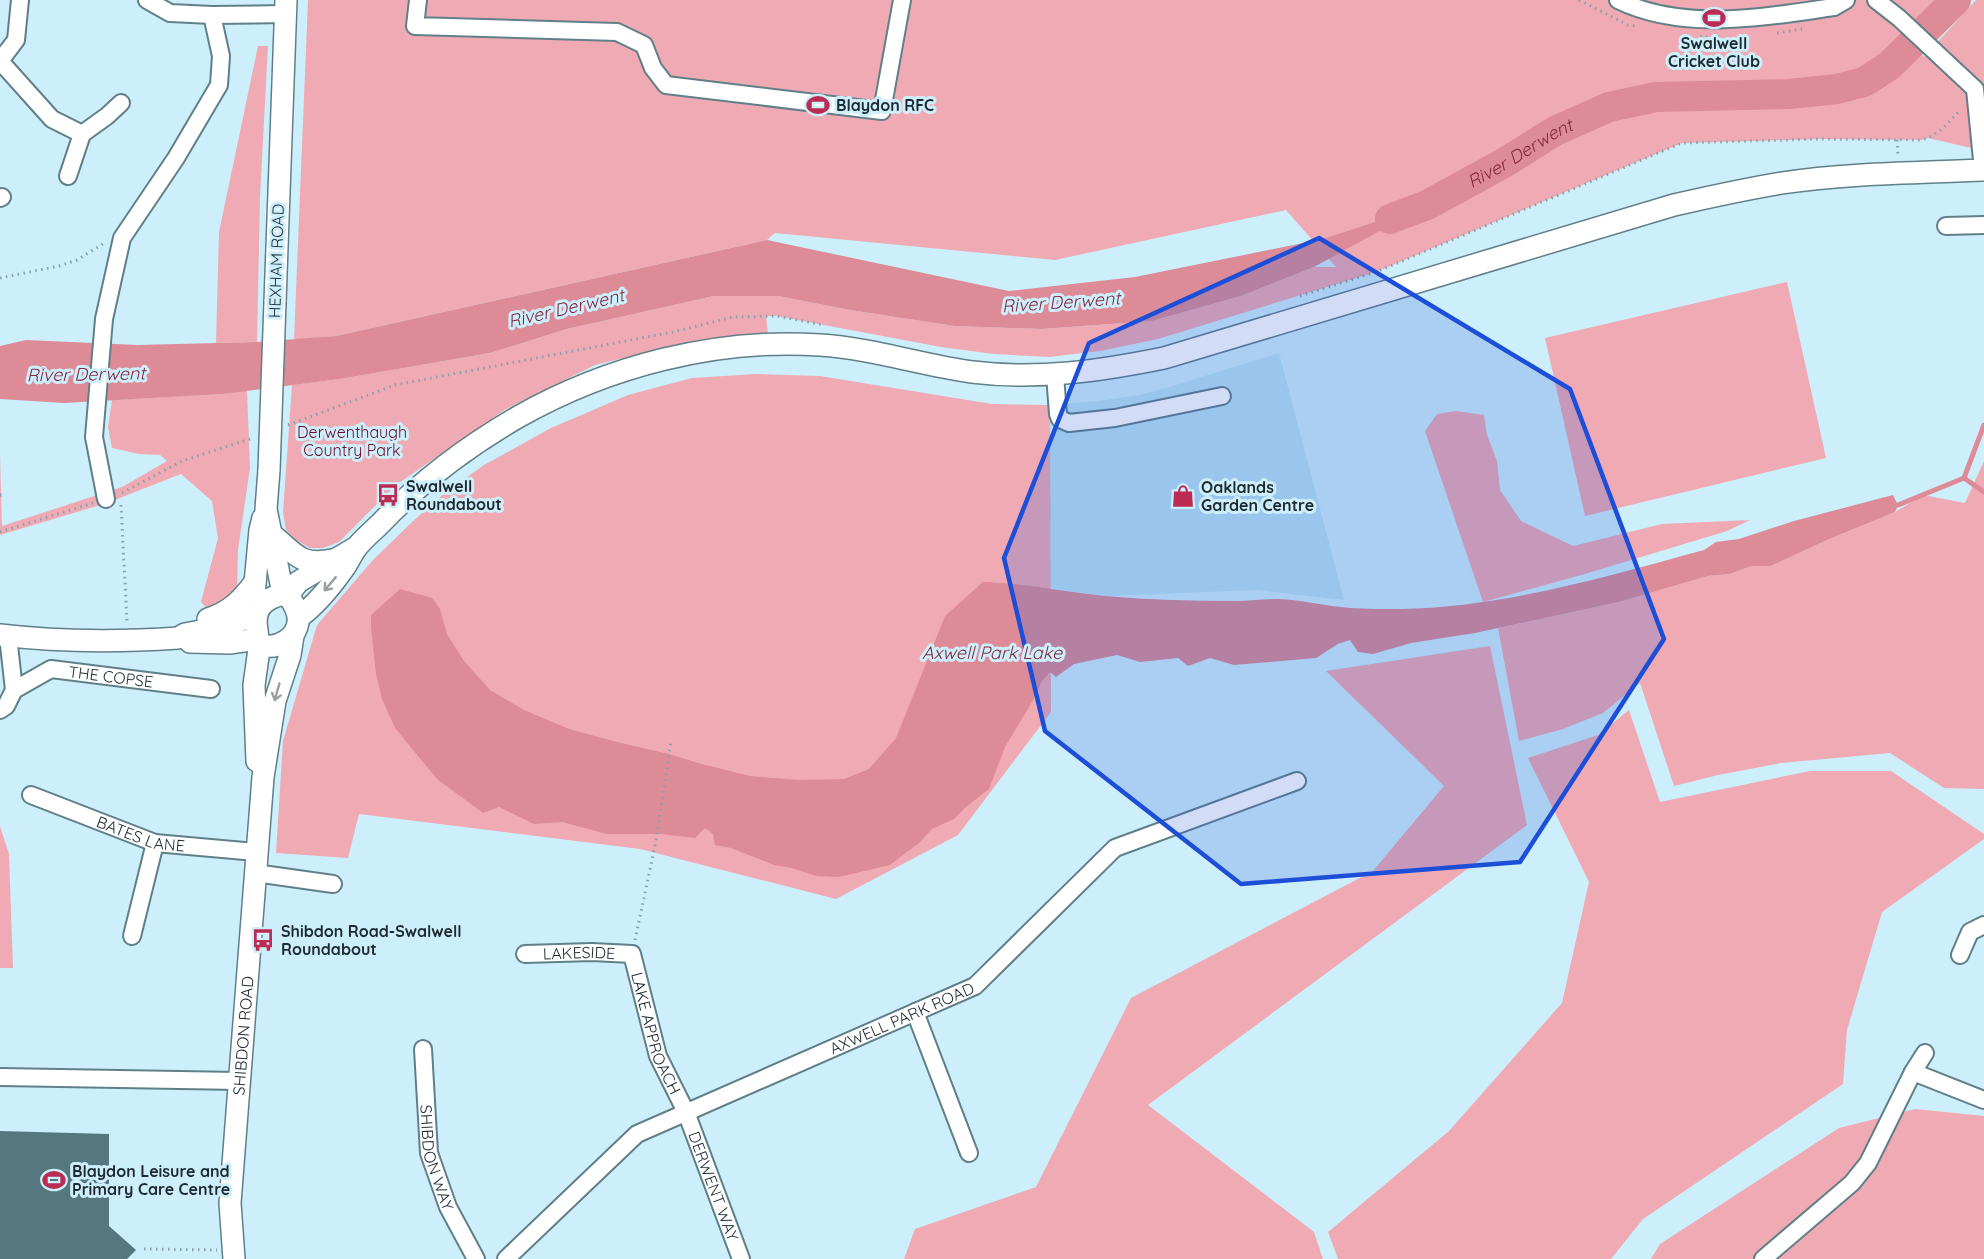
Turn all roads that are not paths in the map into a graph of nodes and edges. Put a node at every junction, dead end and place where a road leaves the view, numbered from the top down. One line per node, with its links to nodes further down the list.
1 (20, 0): 10 (street)
2 (147, 0): 9 (street, HEXHAM ROAD)
3 (418, 0): 4 (street)
4 (902, 0)
5 (1618, 0): 6 (street)
6 (1846, 0)
7 (1876, 0): 12 (street)
8 (286, 7): 9 (street, HEXHAM ROAD); 21 (main road, HEXHAM ROAD, bridge)
9 (212, 15): 20 (street)
10 (0, 61): 13 (street)
11 (121, 103): 13 (street)
12 (1981, 108): 14 (street)
13 (82, 134): 15 (street)
14 (1984, 170): 18 (main road)
15 (68, 176)
16 (1984, 225): 17 (street)
17 (1946, 226)
18 (1055, 375): 19 (street); 23 (main road)
19 (1222, 396)
20 (114, 502)
21 (266, 509): 22 (main road, HEXHAM ROAD); 25 (main road, HEXHAM ROAD)
22 (271, 534): 24 (main road); 26 (main road, HEXHAM ROAD)
23 (357, 547): 24 (main road); 28 (main road, one-way to 28)
24 (335, 559): 26 (main road)
25 (255, 582): 27 (main road, HEXHAM ROAD); 32 (main road)
26 (285, 595): 27 (main road); 28 (main road)
27 (257, 612): 30 (main road); 31 (main road)
28 (296, 626): 31 (main road); 38 (main road, SHIBDON ROAD, one-way to 38)
29 (4, 636): 32 (main road); 36 (street)
30 (178, 638): 32 (main road); 33 (main road)
31 (259, 640): 33 (main road); 34 (main road, SHIBDON ROAD)
32 (134, 641)
33 (233, 642): 34 (main road)
34 (254, 685): 38 (main road, SHIBDON ROAD)
35 (211, 688): 36 (street, THE COPSE)
36 (14, 690): 37 (street, THE COPSE)
37 (0, 710)
38 (263, 777): 42 (main road, SHIBDON ROAD)
39 (1297, 781): 50 (street, AXWELL PARK ROAD)
40 (31, 795): 41 (street, BATES LANE)
41 (155, 843): 42 (street, BATES LANE); 46 (street)
42 (256, 852): 43 (main road, SHIBDON ROAD)
43 (255, 873): 44 (street); 55 (main road, SHIBDON ROAD)
44 (333, 884)
45 (1984, 925): 49 (street)
46 (132, 936)
47 (525, 954): 48 (street, LAKESIDE)
48 (632, 954): 57 (street, LAKE APPROACH)
49 (1960, 955)
50 (915, 1012): 57 (street, AXWELL PARK ROAD); 58 (street)
51 (423, 1049): 60 (street, SHIBDON WAY)
52 (1925, 1053): 53 (street)
53 (1913, 1072): 56 (street); 63 (street)
54 (0, 1077): 55 (street)
55 (239, 1082): 59 (main road, SHIBDON ROAD)
56 (1984, 1100)
57 (686, 1112): 61 (street, AXWELL PARK ROAD); 62 (street, DERWENT WAY)
58 (969, 1153)
59 (234, 1255)
60 (476, 1259)
61 (506, 1259)
62 (741, 1259)
63 (1763, 1259)

